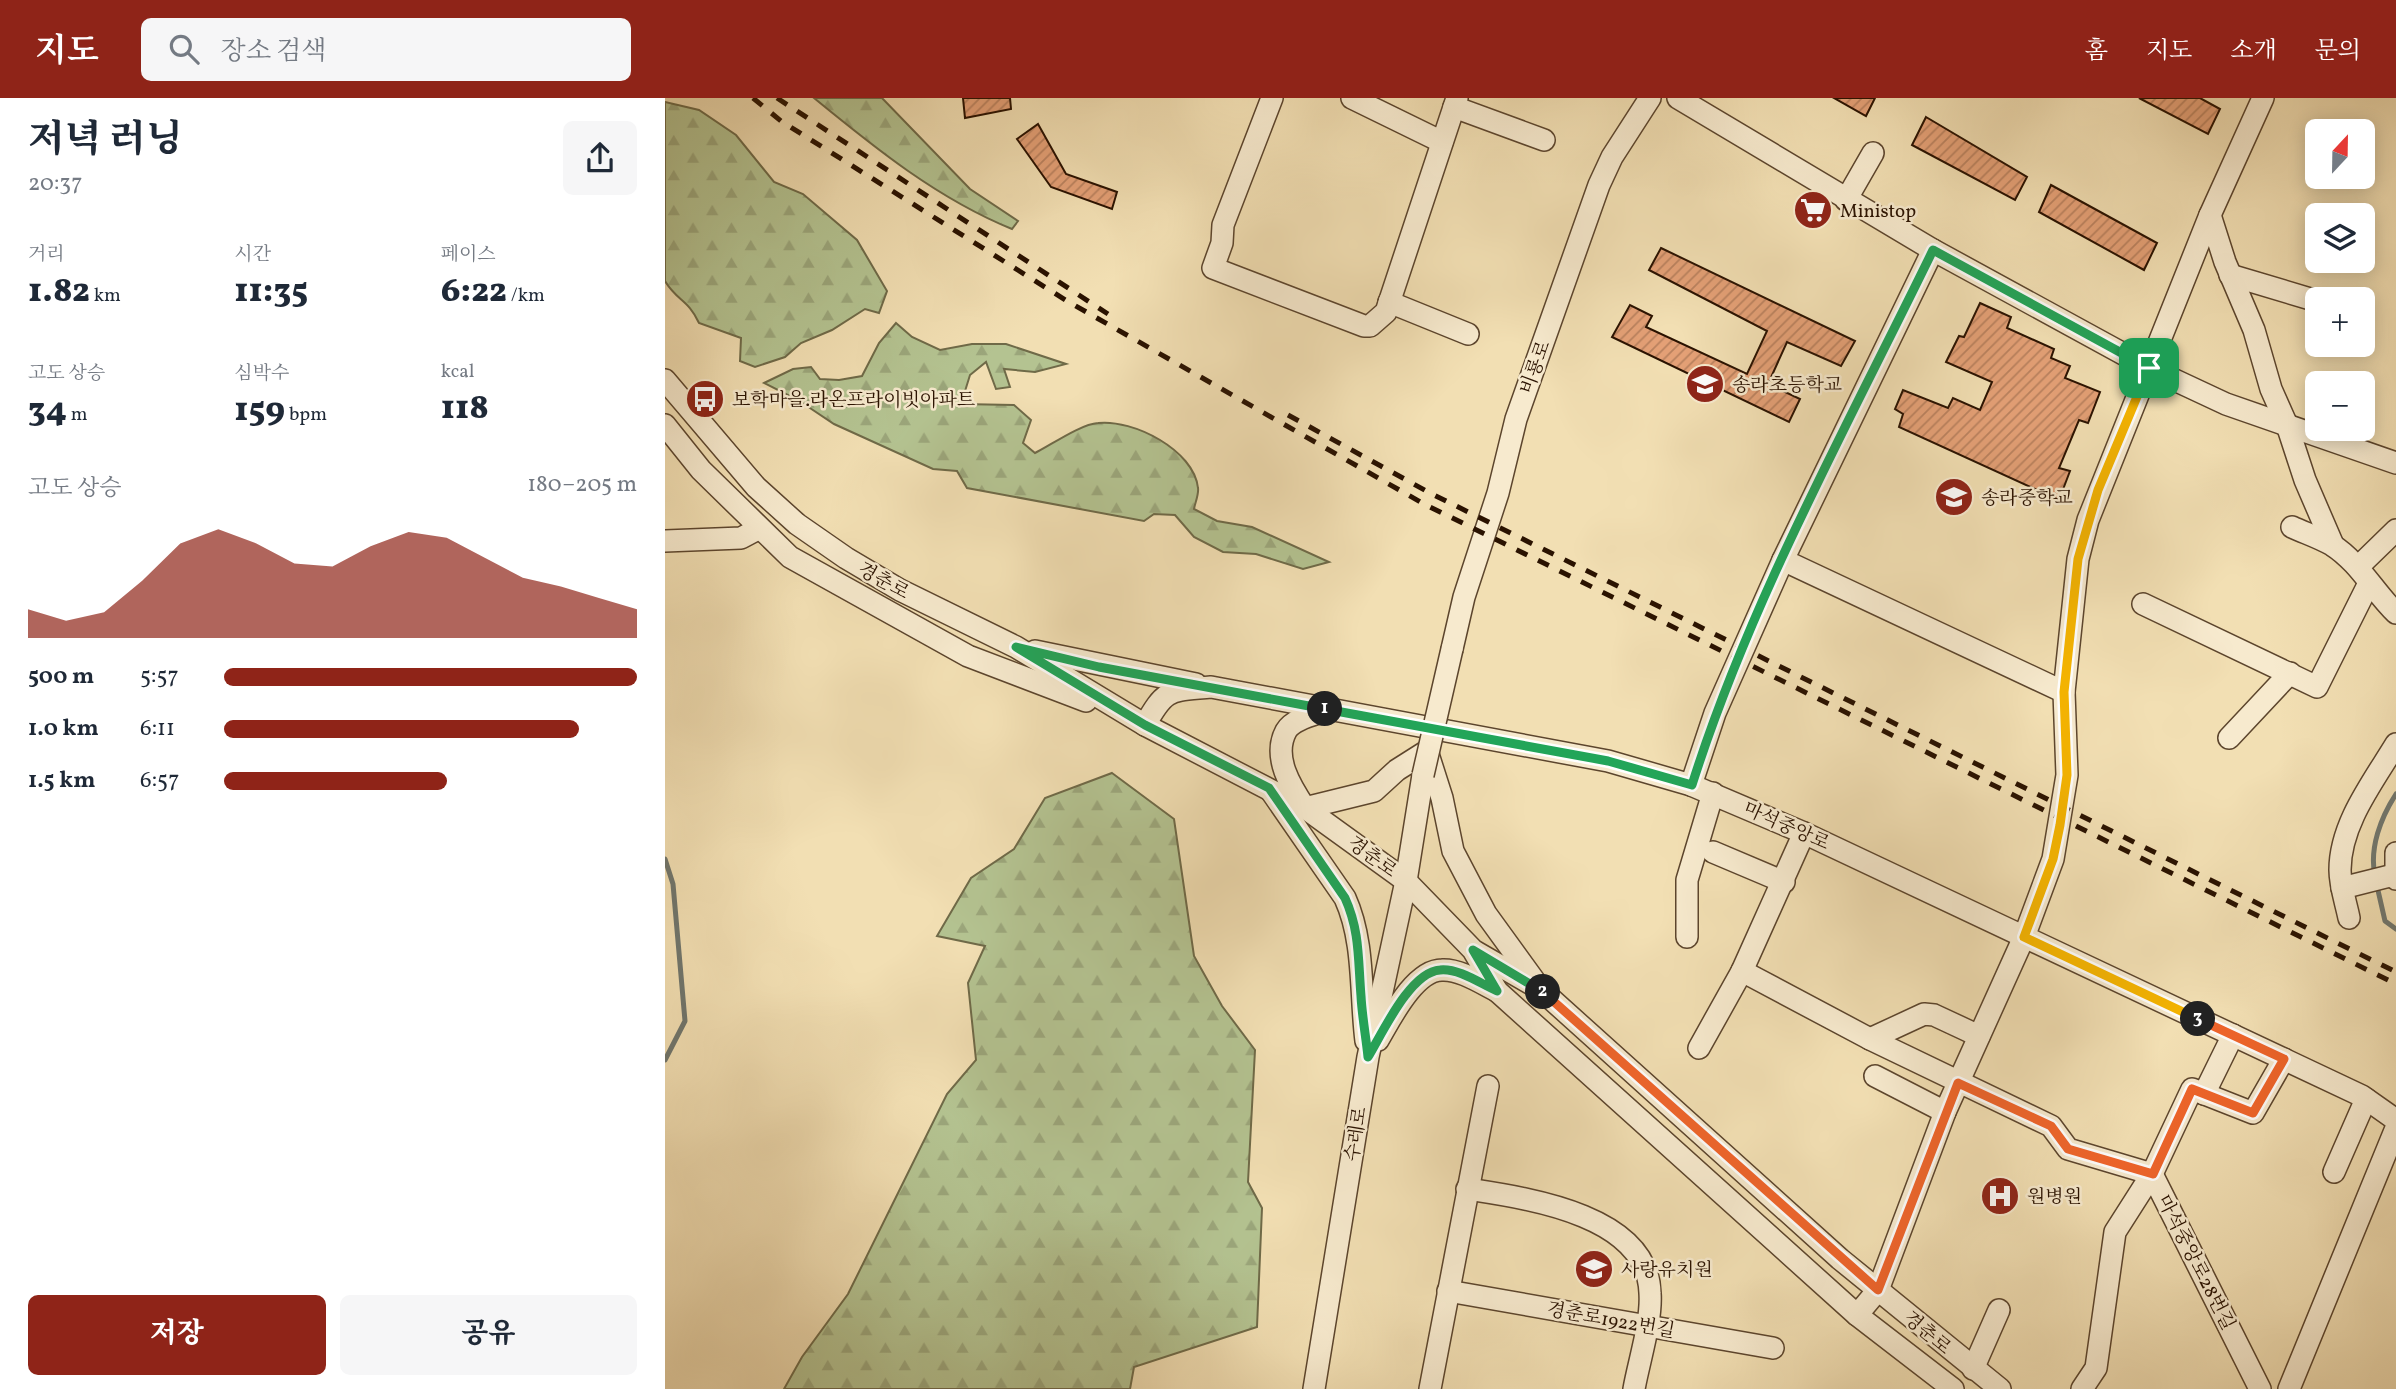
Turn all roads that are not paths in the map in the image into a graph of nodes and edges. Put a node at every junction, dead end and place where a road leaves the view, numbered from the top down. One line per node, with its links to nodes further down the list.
1 (1272, 98): 15 (street)
2 (1352, 98): 8 (street)
3 (1650, 98): 39 (street, 비룡로, bridge)
4 (1678, 98): 10 (street)
5 (2263, 98): 11 (street)
6 (1456, 103): 7 (street); 8 (street)
7 (1544, 140)
8 (1441, 142): 15 (street)
9 (1873, 153): 10 (street)
10 (1846, 200): 12 (street)
11 (2210, 215): 13 (street); 17 (street)
12 (1933, 250): 17 (street); 27 (street)
13 (2230, 275): 14 (street); 20 (street)
14 (2305, 297)
15 (1389, 302): 16 (street)
16 (1468, 334)
17 (2149, 368): 20 (street); 34 (street)
18 (665, 380): 31 (street, 경춘로)
19 (665, 425): 23 (street, 경춘로)
20 (2287, 425): 21 (street); 26 (street)
21 (2396, 463)
22 (2292, 527): 26 (street)
23 (758, 529): 25 (street); 36 (street, 경춘로)
24 (2396, 530): 28 (street)
25 (665, 541)
26 (2333, 545): 28 (street)
27 (1783, 559): 34 (street); 40 (street)
28 (2364, 575): 30 (street); 32 (street)
29 (2143, 604): 32 (street)
30 (2396, 613)
31 (1016, 647): 33 (street); 36 (street, 경춘로)
32 (2290, 673): 37 (street)
33 (1211, 687): 35 (street, 마석중앙로); 36 (street, 마석중앙로)
34 (2064, 692): 53 (street)
35 (1327, 710): 40 (street, 마석중앙로); 43 (street)
36 (1145, 725): 41 (street, 경춘로)
37 (2229, 738)
38 (2396, 744): 50 (street)
39 (1427, 751): 43 (street); 48 (street, 비룡로, bridge); 56 (street)
40 (1692, 785): 42 (street, 마석중앙로)
41 (1269, 788): 43 (street, 경춘로); 62 (street)
42 (1713, 793): 44 (street, 마석중앙로); 52 (street)
43 (1305, 808): 48 (street, 경춘로)
44 (1804, 832): 49 (street); 53 (street, 마석중앙로)
45 (1713, 852): 49 (street)
46 (2396, 853): 47 (street)
47 (2392, 877): 50 (street)
48 (1406, 881): 54 (street, 경춘로); 62 (street, 수레로)
49 (1784, 882): 55 (street)
50 (2349, 885): 51 (street)
51 (2349, 918)
52 (1687, 937)
53 (2024, 937): 58 (street, 마석중앙로); 59 (street)
54 (1473, 950): 56 (street, 경춘로); 57 (street, 경춘로)
55 (1742, 971): 60 (street, 마석중앙로28번길); 61 (street)
56 (1540, 989): 75 (street, 경춘로)
57 (1497, 991): 62 (street); 78 (street, 경춘로)
58 (2233, 1035): 63 (street, 마석중앙로); 67 (street)
59 (1979, 1036): 60 (street); 65 (street)
60 (1870, 1039): 65 (street, 마석중앙로28번길)
61 (1699, 1048)
62 (1368, 1057): 82 (street, 수레로)
63 (2284, 1059): 67 (street); 68 (street, 마석중앙로)
64 (1875, 1076): 69 (street)
65 (1958, 1083): 69 (street); 73 (street, 마석중앙로28번길)
66 (1488, 1086): 74 (street)
67 (2204, 1094): 73 (street)
68 (2366, 1099): 70 (street, 마석중앙로); 72 (street)
69 (1945, 1112): 75 (street)
70 (2396, 1120)
71 (2396, 1129): 89 (street)
72 (2334, 1172)
73 (2153, 1174): 87 (street); 88 (street, 마석중앙로28번길)
74 (1467, 1189): 76 (street); 79 (street)
75 (1878, 1290): 78 (street); 81 (street, 경춘로)
76 (1448, 1291): 79 (street, 경춘로1922번길); 83 (street)
77 (1999, 1310): 81 (street)
78 (1857, 1315): 85 (street, 경춘로)
79 (1645, 1326): 80 (street, 경춘로1922번길); 84 (street)
80 (1773, 1348)
81 (1973, 1369): 86 (street, 경춘로)
82 (1314, 1389)
83 (1432, 1389)
84 (1634, 1389)
85 (1953, 1389)
86 (2000, 1389)
87 (2082, 1389)
88 (2260, 1389)
89 (2290, 1389)

